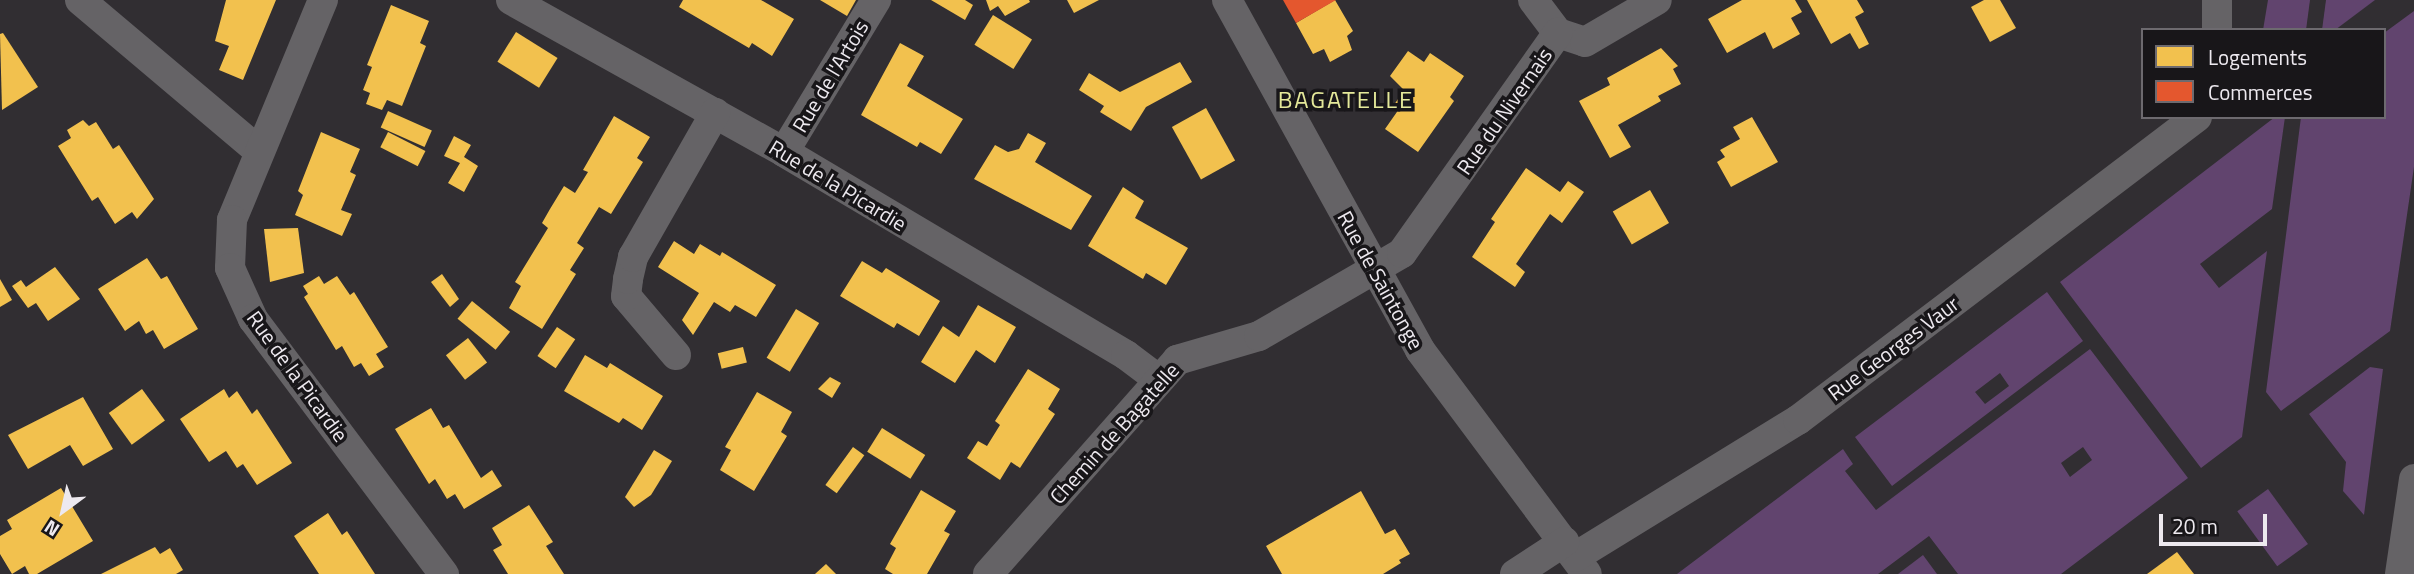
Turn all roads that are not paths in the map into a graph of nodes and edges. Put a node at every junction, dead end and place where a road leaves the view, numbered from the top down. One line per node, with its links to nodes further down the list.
1 (80, 0): 13 (street)
2 (323, 0): 13 (street, Rue de la Picardie)
3 (511, 0): 11 (street, Rue de la Picardie)
4 (876, 0): 14 (street, Rue de l'Artois)
5 (1227, 0): 15 (street, Rue de Saintonge)
6 (1533, 0): 10 (street)
7 (1657, 0): 10 (street, Rue du Nivernais)
8 (2217, 0): 9 (street)
9 (2217, 28)
10 (1558, 33): 15 (street, Rue du Nivernais)
11 (715, 113): 14 (street, Rue de la Picardie); 16 (street)
12 (2194, 119): 19 (street, Rue Georges Vaur)
13 (260, 151): 20 (street, Rue de la Picardie)
14 (784, 152): 17 (street, Rue de la Picardie)
15 (1375, 270): 17 (street, Chemin de Bagatelle); 19 (street, Rue de Saintonge)
16 (676, 355)
17 (1158, 379): 21 (street, Chemin de Bagatelle)
18 (2414, 479): 23 (street)
19 (1575, 558): 22 (street, Rue Georges Vaur)
20 (444, 574)
21 (988, 574)
22 (1515, 574)
23 (2400, 574)

